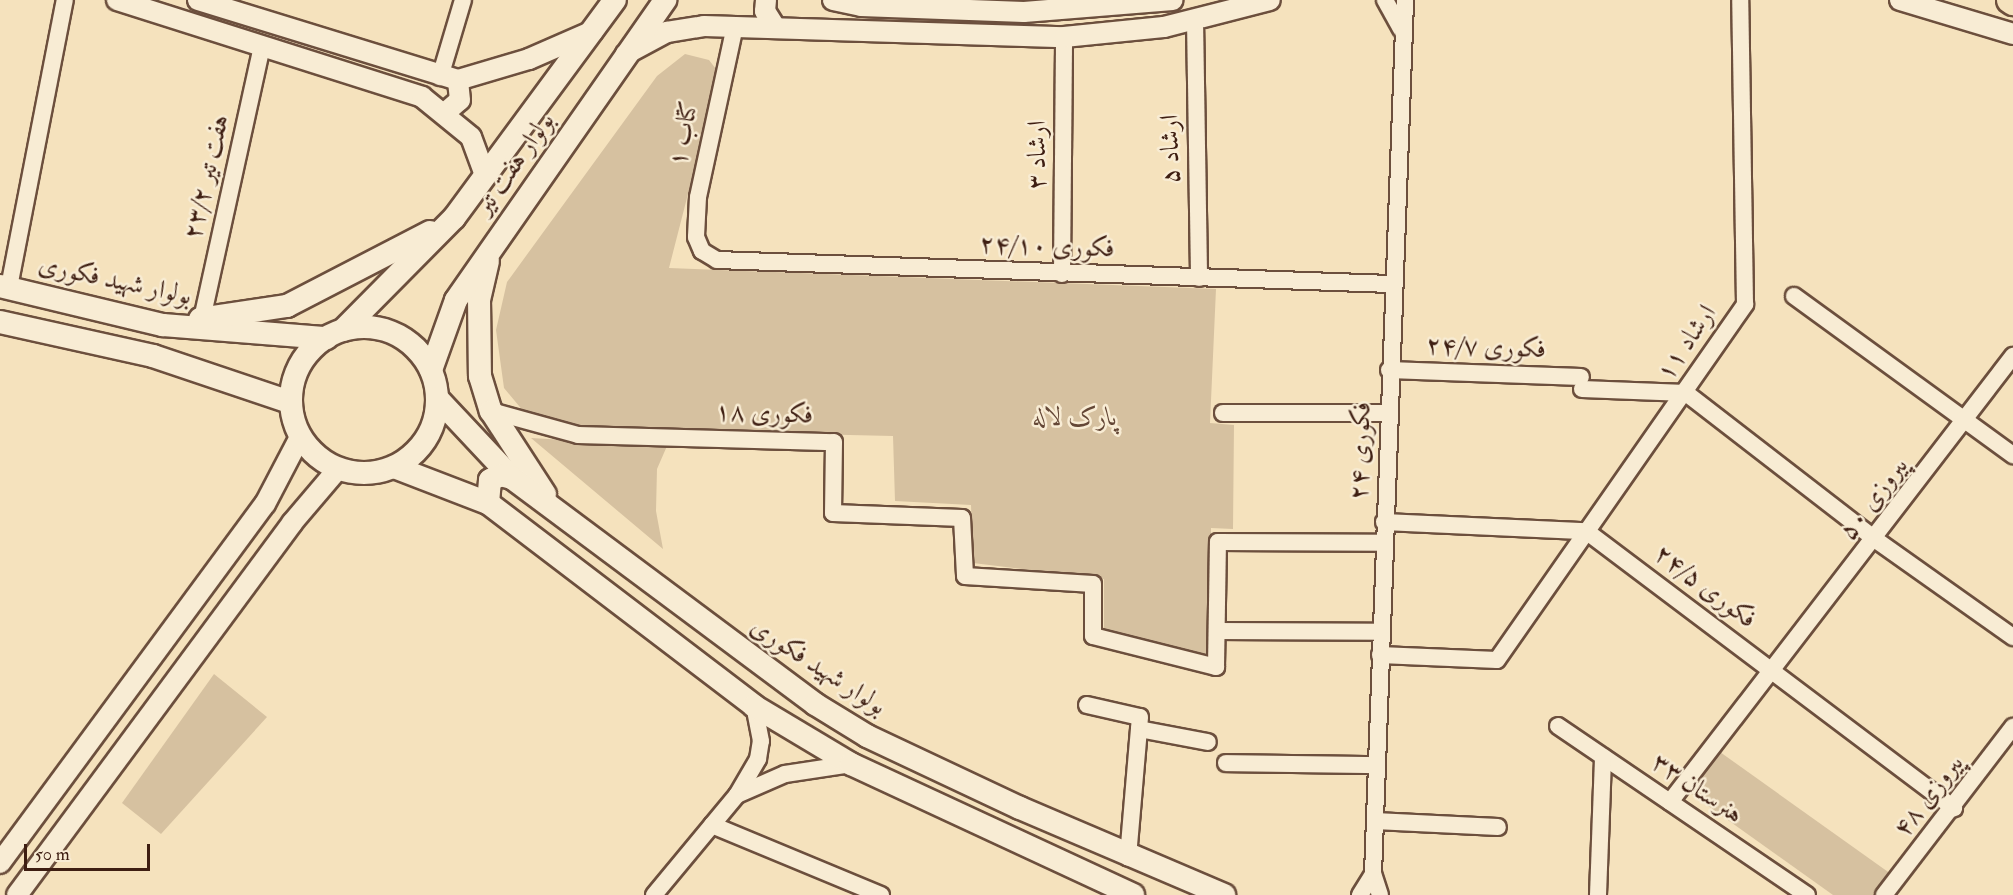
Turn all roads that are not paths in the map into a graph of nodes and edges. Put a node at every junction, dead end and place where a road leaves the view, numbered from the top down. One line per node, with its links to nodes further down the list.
1 (65, 0): 33 (street)
2 (117, 0): 22 (street)
3 (198, 0): 24 (street)
4 (463, 0): 24 (street)
5 (615, 0): 19 (main road, بولوار هفت تیر)
6 (665, 0): 23 (main road, بولوار هفت تیر)
7 (766, 0): 17 (street)
8 (833, 0): 9 (street)
9 (1173, 0)
10 (1270, 0): 15 (street)
11 (1385, 0): 18 (street)
12 (1405, 0): 18 (street, فکوری ۲۴)
13 (1740, 0): 42 (street, ارشاد ۱۱)
14 (1913, 1): 20 (street)
15 (1195, 19): 21 (street); 31 (street, ارشاد ۵)
16 (735, 26): 17 (street); 23 (street); 29 (street, کتاب ۱)
17 (775, 27): 21 (street)
18 (1401, 29): 32 (street, فکوری ۲۴)
19 (593, 31): 24 (street); 26 (main road, بولوار هفت تیر)
20 (2013, 34)
21 (1064, 37): 30 (street, ارشاد ۳)
22 (262, 46): 25 (street); 35 (street, هفت تیر ۲۳/۲)
23 (624, 55): 28 (main road, بولوار هفت تیر)
24 (449, 78): 25 (street)
25 (446, 112): 26 (street)
26 (485, 175): 27 (main road, بولوار هفت تیر)
27 (454, 219): 35 (main road); 38 (main road, بولوار هفت تیر)
28 (492, 247): 40 (main road, بولوار هفت تیر); 45 (main road)
29 (702, 251): 30 (street, فکوری ۲۴/۱۰)
30 (1062, 274): 31 (street, فکوری ۲۴/۱۰)
31 (1199, 278): 32 (street, فکوری ۲۴/۱۰)
32 (1392, 284): 41 (street, فکوری ۲۴)
33 (5, 287): 37 (main road, بولوار شهید فکوری)
34 (1794, 296): 48 (street)
35 (202, 319): 37 (main road)
36 (0, 322): 44 (main road)
37 (163, 325): 38 (main road, بولوار شهید فکوری)
38 (334, 334): 40 (main road); 44 (main road)
39 (2013, 356): 48 (street, پیروزی ۵۰)
40 (431, 370): 43 (main road)
41 (1389, 370): 42 (street, فکوری ۲۴/۷); 47 (street, فکوری ۲۴)
42 (1686, 393): 57 (street, ارشاد ۱۱); 58 (street)
43 (437, 398): 51 (main road); 53 (main road, بولوار شهید فکوری)
44 (290, 402): 49 (main road)
45 (491, 411): 55 (main road); 60 (street, فکوری ١٨)
46 (1223, 412): 47 (street)
47 (1388, 413): 56 (street, فکوری ۲۴)
48 (1965, 420): 50 (street); 58 (street, پیروزی ۵۰)
49 (300, 436): 52 (main road); 65 (street)
50 (2013, 455)
51 (394, 467): 52 (main road); 54 (main road)
52 (338, 469): 68 (street)
53 (512, 478): 54 (main road); 55 (main road, بولوار شهید فکوری)
54 (488, 503): 67 (main road)
55 (562, 517): 83 (main road, بولوار شهید فکوری)
56 (1384, 522): 57 (street); 59 (street, فکوری ۲۴)
57 (1586, 531): 63 (street, ارشاد ۱۱); 64 (street, فکوری ۲۴/۵)
58 (1876, 540): 62 (street); 64 (street, پیروزی ۵۰)
59 (1384, 543): 60 (street); 61 (street, فکوری ۲۴)
60 (1216, 631): 61 (street)
61 (1381, 632): 63 (street, فکوری ۲۴)
62 (2013, 637)
63 (1380, 656): 76 (street, فکوری ۲۴)
64 (1773, 670): 78 (street, پیروزی ۵۰); 79 (street, فکوری ۲۴/۵)
65 (125, 699): 68 (street); 84 (street)
66 (1087, 705): 69 (street)
67 (754, 706): 75 (main road); 77 (street)
68 (150, 718): 86 (street)
69 (1139, 723): 72 (street); 83 (street)
70 (1558, 726): 73 (street, هنرستان ۳۳)
71 (2013, 727): 79 (street, پیروزی ۴۸)
72 (1208, 742)
73 (1603, 757): 78 (street, هنرستان ۳۳); 93 (street)
74 (1226, 763): 76 (street)
75 (851, 764): 77 (street); 89 (main road)
76 (1376, 765): 80 (street, فکوری ۲۴)
77 (736, 795): 81 (street)
78 (1670, 802): 94 (street, هنرستان ۳۳)
79 (1953, 808): 95 (street, پیروزی ۴۸)
80 (1375, 821): 82 (street); 85 (street, فکوری ۲۴)
81 (712, 825): 87 (street); 88 (street)
82 (1498, 827)
83 (1128, 857): 90 (main road, بولوار شهید فکوری)
84 (0, 863)
85 (1373, 874): 91 (street); 92 (street)
86 (17, 895)
87 (654, 895)
88 (881, 895)
89 (1133, 895)
90 (1224, 895)
91 (1360, 895)
92 (1380, 895)
93 (1598, 895)
94 (1807, 895)
95 (1884, 895)

